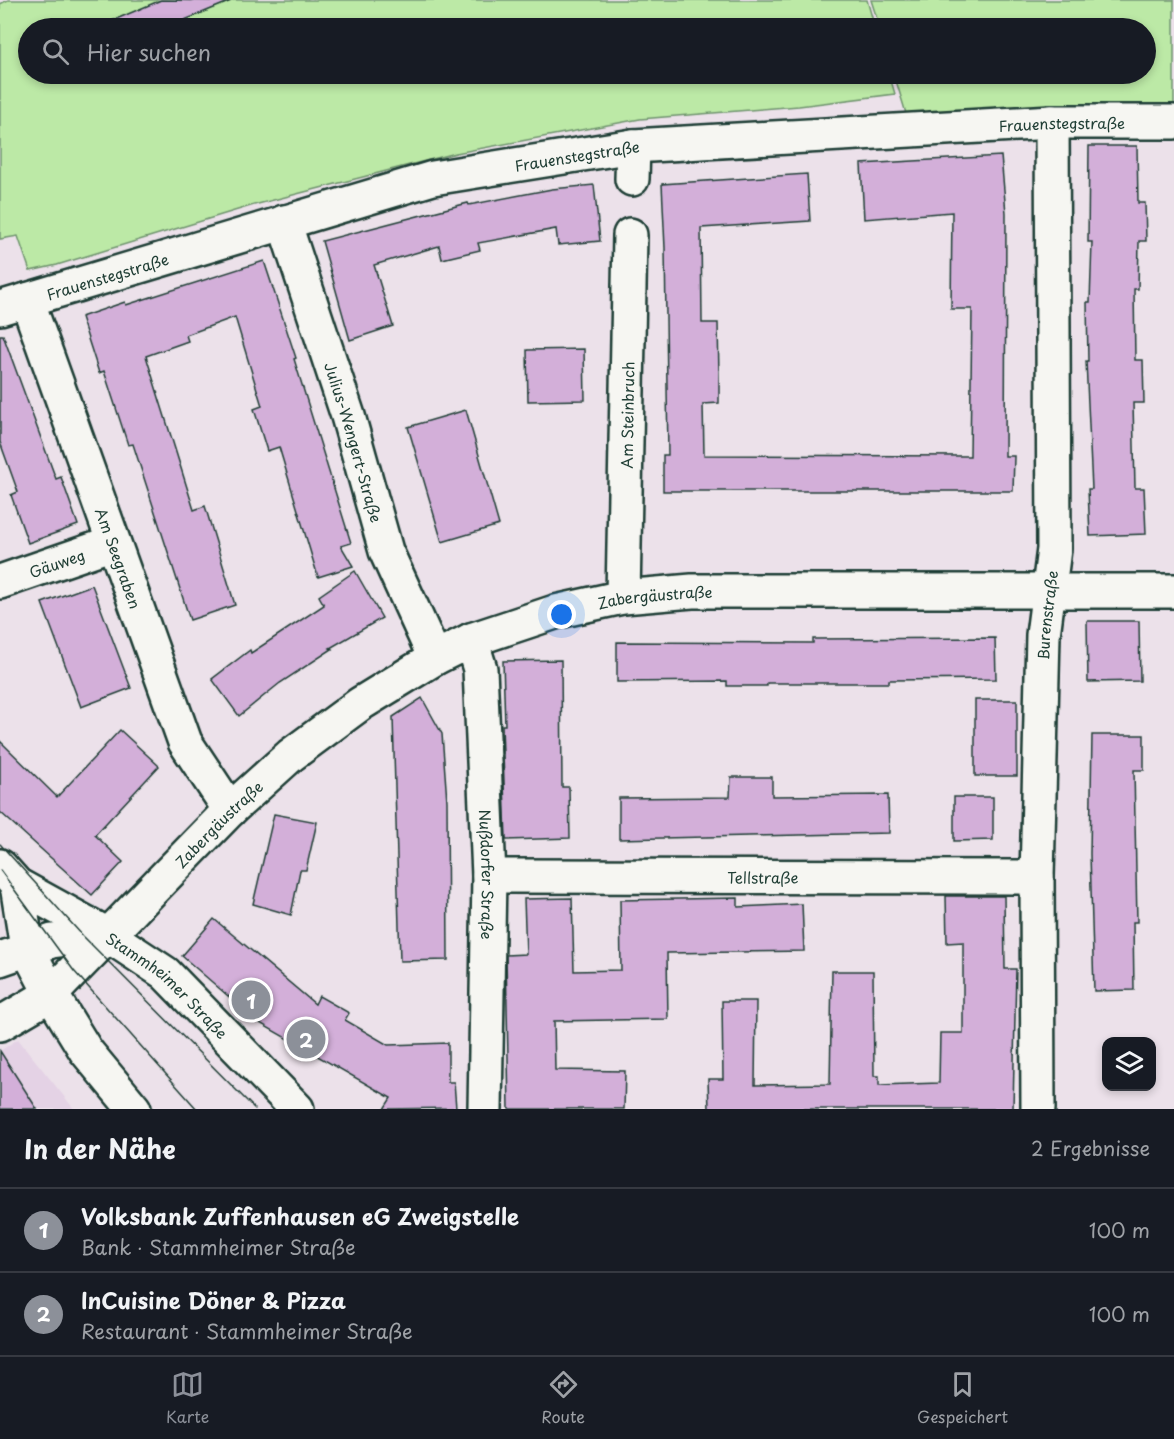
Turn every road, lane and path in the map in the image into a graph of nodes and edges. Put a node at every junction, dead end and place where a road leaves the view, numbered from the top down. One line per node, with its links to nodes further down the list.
1 (1052, 122): 2 (street, Frauenstegstraße); 3 (street, Frauenstegstraße); 11 (street, Burenstraße)
2 (1174, 122)
3 (633, 146): 4 (street); 5 (street, Frauenstegstraße)
4 (632, 179)
5 (284, 222): 7 (street, Frauenstegstraße); 14 (street, Julius-Wengert-Straße)
6 (630, 235): 12 (street, Am Steinbruch)
7 (13, 304): 8 (street, Am Seegraben)
8 (113, 543): 9 (street, Gäuweg); 15 (street, Am Seegraben)
9 (0, 582)
10 (1174, 591): 11 (street, Zabergäustraße)
11 (1050, 592): 12 (street, Zabergäustraße); 18 (street, Burenstraße)
12 (623, 597): 13 (street, Zabergäustraße)
13 (471, 640): 14 (street, Zabergäustraße); 17 (street, Nußdorfer Straße)
14 (435, 658): 15 (street, Zabergäustraße)
15 (230, 810): 19 (street, Zabergäustraße)
16 (8, 875): 19 (street, Stammheimer Straße); 20 (street, Stammheimer Straße)
17 (489, 876): 18 (street, Tellstraße); 25 (street, Nußdorfer Straße)
18 (1037, 877): 26 (street, Burenstraße)
19 (106, 934): 20 (street); 21 (street, Zabergäustraße); 24 (street, Stammheimer Straße)
20 (13, 954): 21 (street, Stammheimer Straße)
21 (51, 994): 22 (street, Zabergäustraße); 23 (street, Stammheimer Straße)
22 (0, 1024)
23 (134, 1109)
24 (297, 1109)
25 (485, 1109)
26 (1038, 1109)

